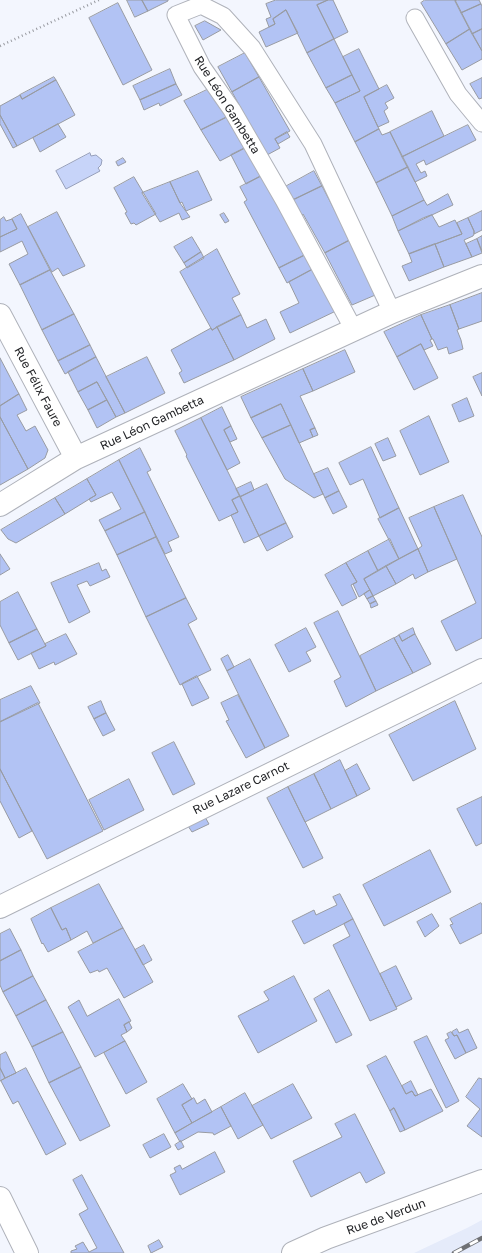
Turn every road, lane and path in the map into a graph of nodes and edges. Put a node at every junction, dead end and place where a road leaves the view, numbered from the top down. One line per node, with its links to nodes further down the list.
1 (99, 0): 3 (path)
2 (415, 18): 4 (lane)
3 (0, 46)
4 (482, 123)
5 (482, 276): 6 (street, Rue Léon Gambetta)
6 (392, 312): 8 (street, Rue Léon Gambetta); 8 (lane, Rue Léon Gambetta)
7 (0, 315): 9 (street, Rue Félix Faure)
8 (354, 330): 9 (street, Rue Léon Gambetta)
9 (76, 458): 10 (street, Rue Léon Gambetta)
10 (0, 505)
11 (482, 670): 12 (street, Rue Lazare Carnot)
12 (0, 907)
13 (481, 1185): 16 (street, Rue de Verdun)
14 (0, 1198): 15 (street)
15 (27, 1253)
16 (293, 1253)

